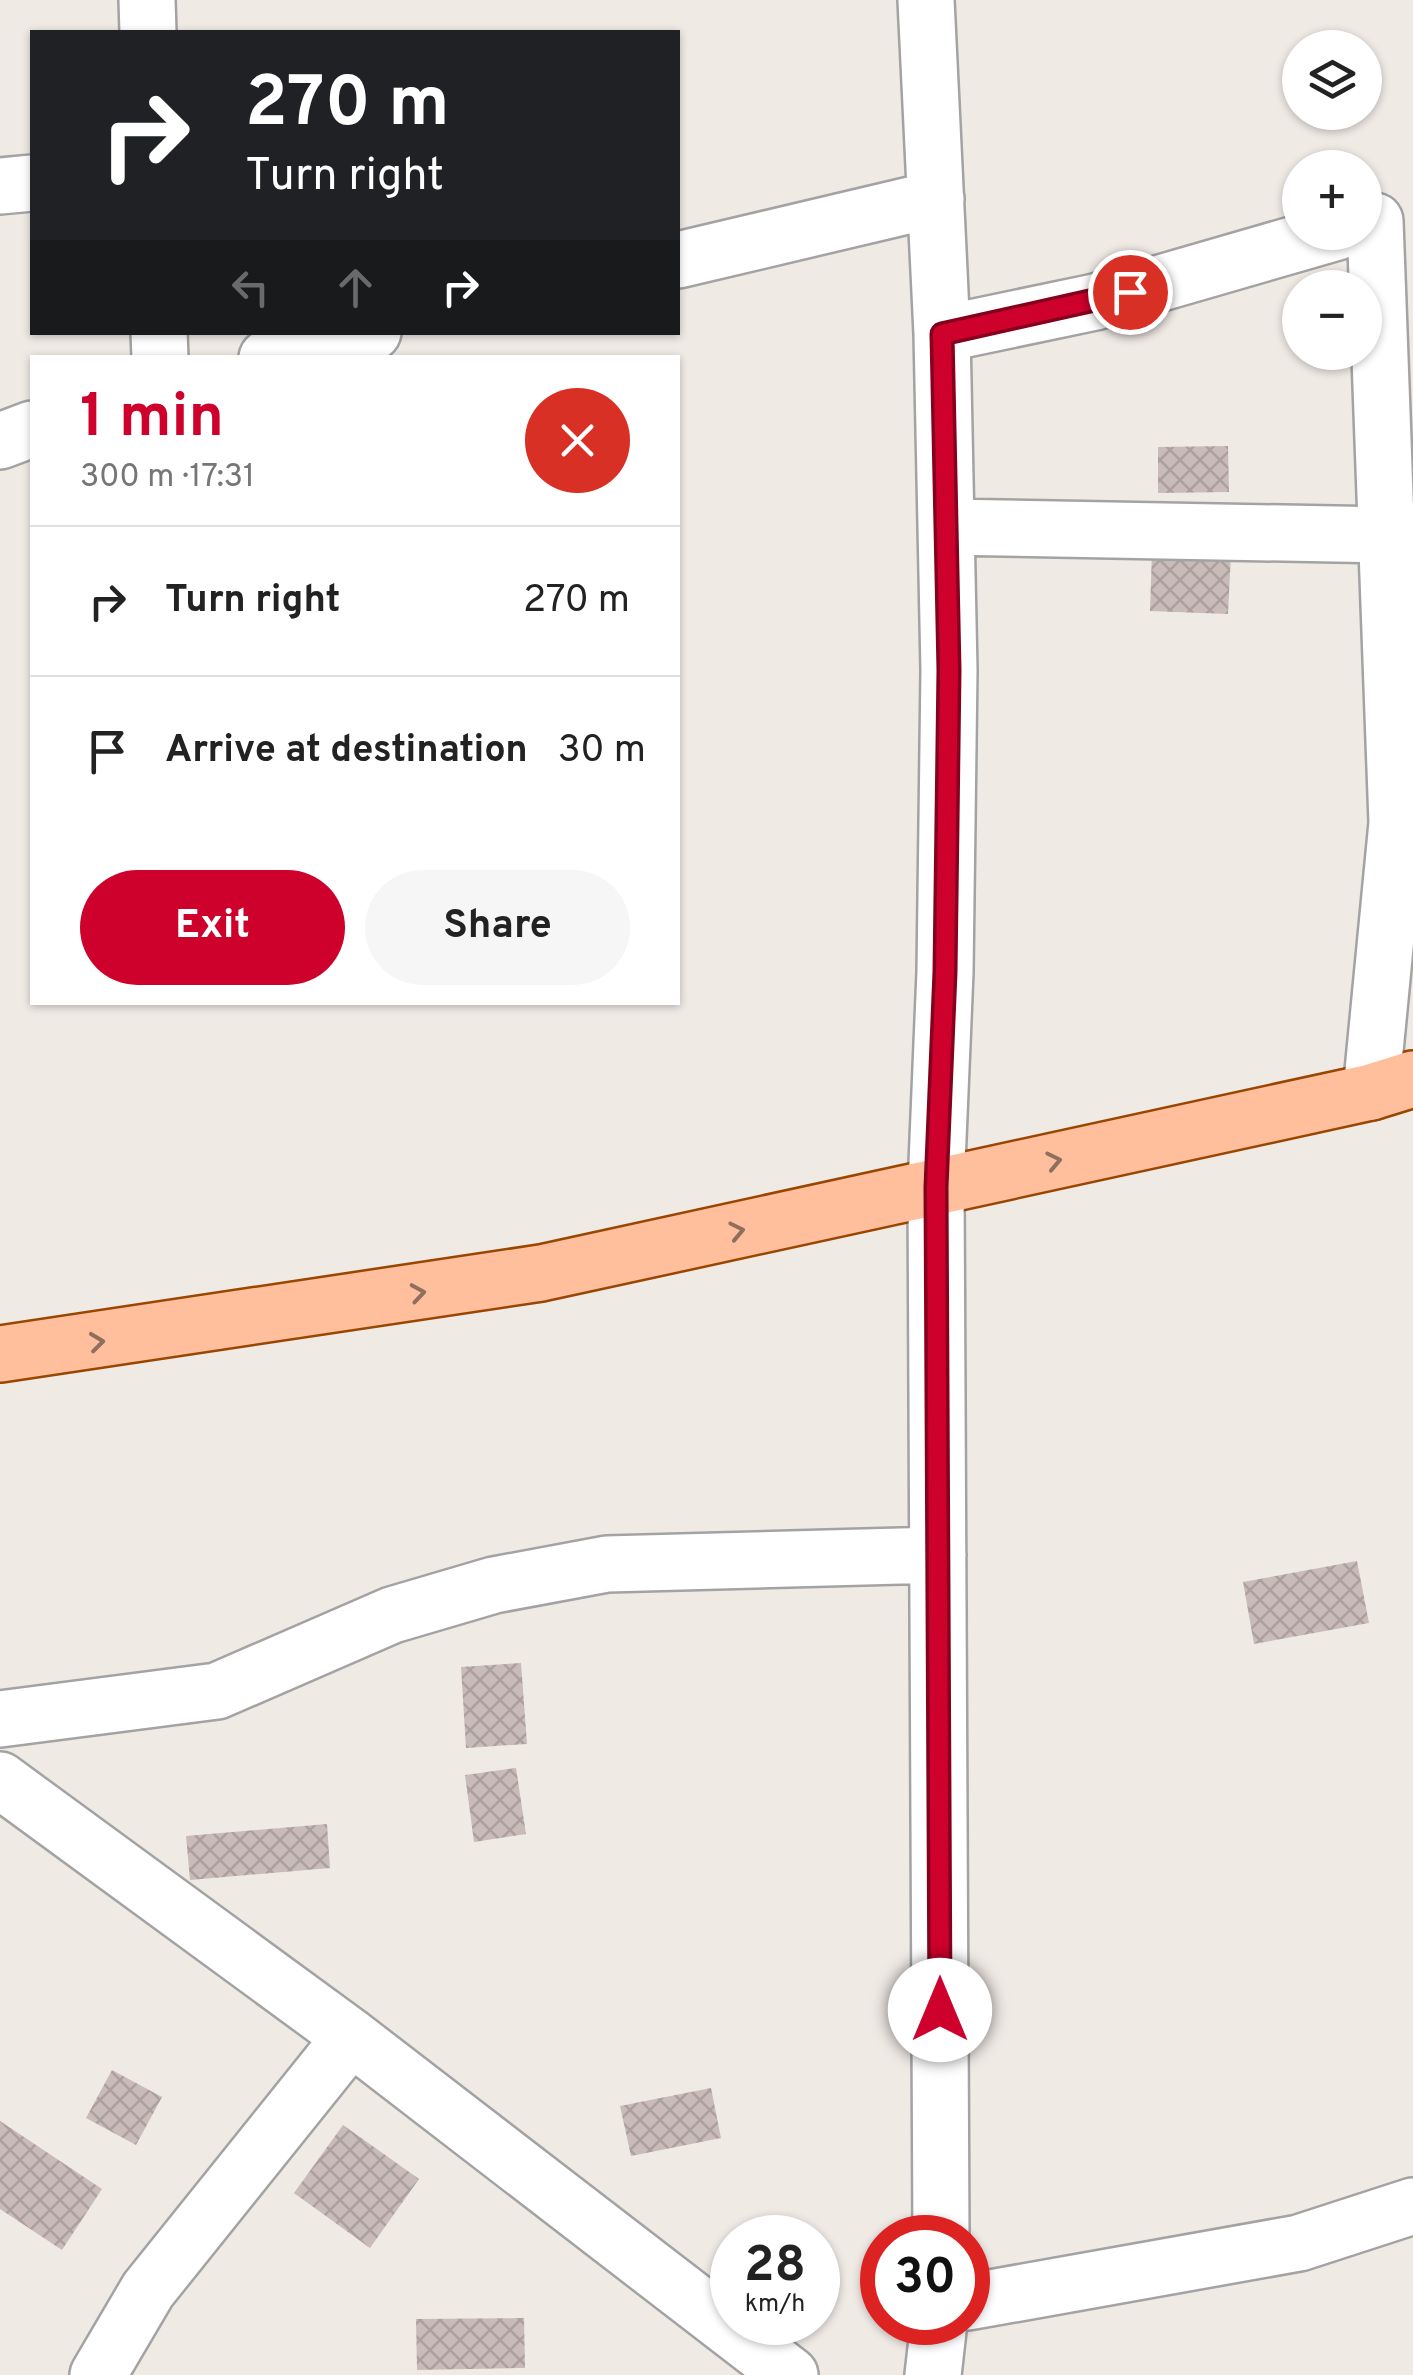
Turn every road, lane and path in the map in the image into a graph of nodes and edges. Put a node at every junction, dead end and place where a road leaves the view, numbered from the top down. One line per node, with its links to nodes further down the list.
1 (147, 0): 3 (street)
2 (926, 0): 6 (street)
3 (148, 30)
4 (30, 183): 5 (street)
5 (0, 186)
6 (936, 199): 9 (street); 10 (street)
7 (1282, 248): 10 (street)
8 (1375, 250): 16 (street)
9 (680, 260)
10 (942, 334): 15 (street)
11 (361, 335): 12 (street)
12 (280, 355)
13 (30, 430): 14 (street)
14 (0, 441)
15 (946, 527): 16 (street); 18 (street)
16 (1401, 533): 17 (street)
17 (1392, 1085): 18 (main road, one-way to 17)
18 (936, 1187): 19 (main road, one-way to 18); 20 (street)
19 (0, 1354)
20 (938, 1554): 21 (street); 25 (street)
21 (0, 1719)
22 (0, 1780): 23 (street)
23 (351, 2036): 28 (street); 29 (street)
24 (1413, 2206): 26 (street)
25 (941, 2215)
26 (990, 2298)
27 (936, 2345): 30 (street)
28 (98, 2375)
29 (790, 2375)
30 (933, 2375)

